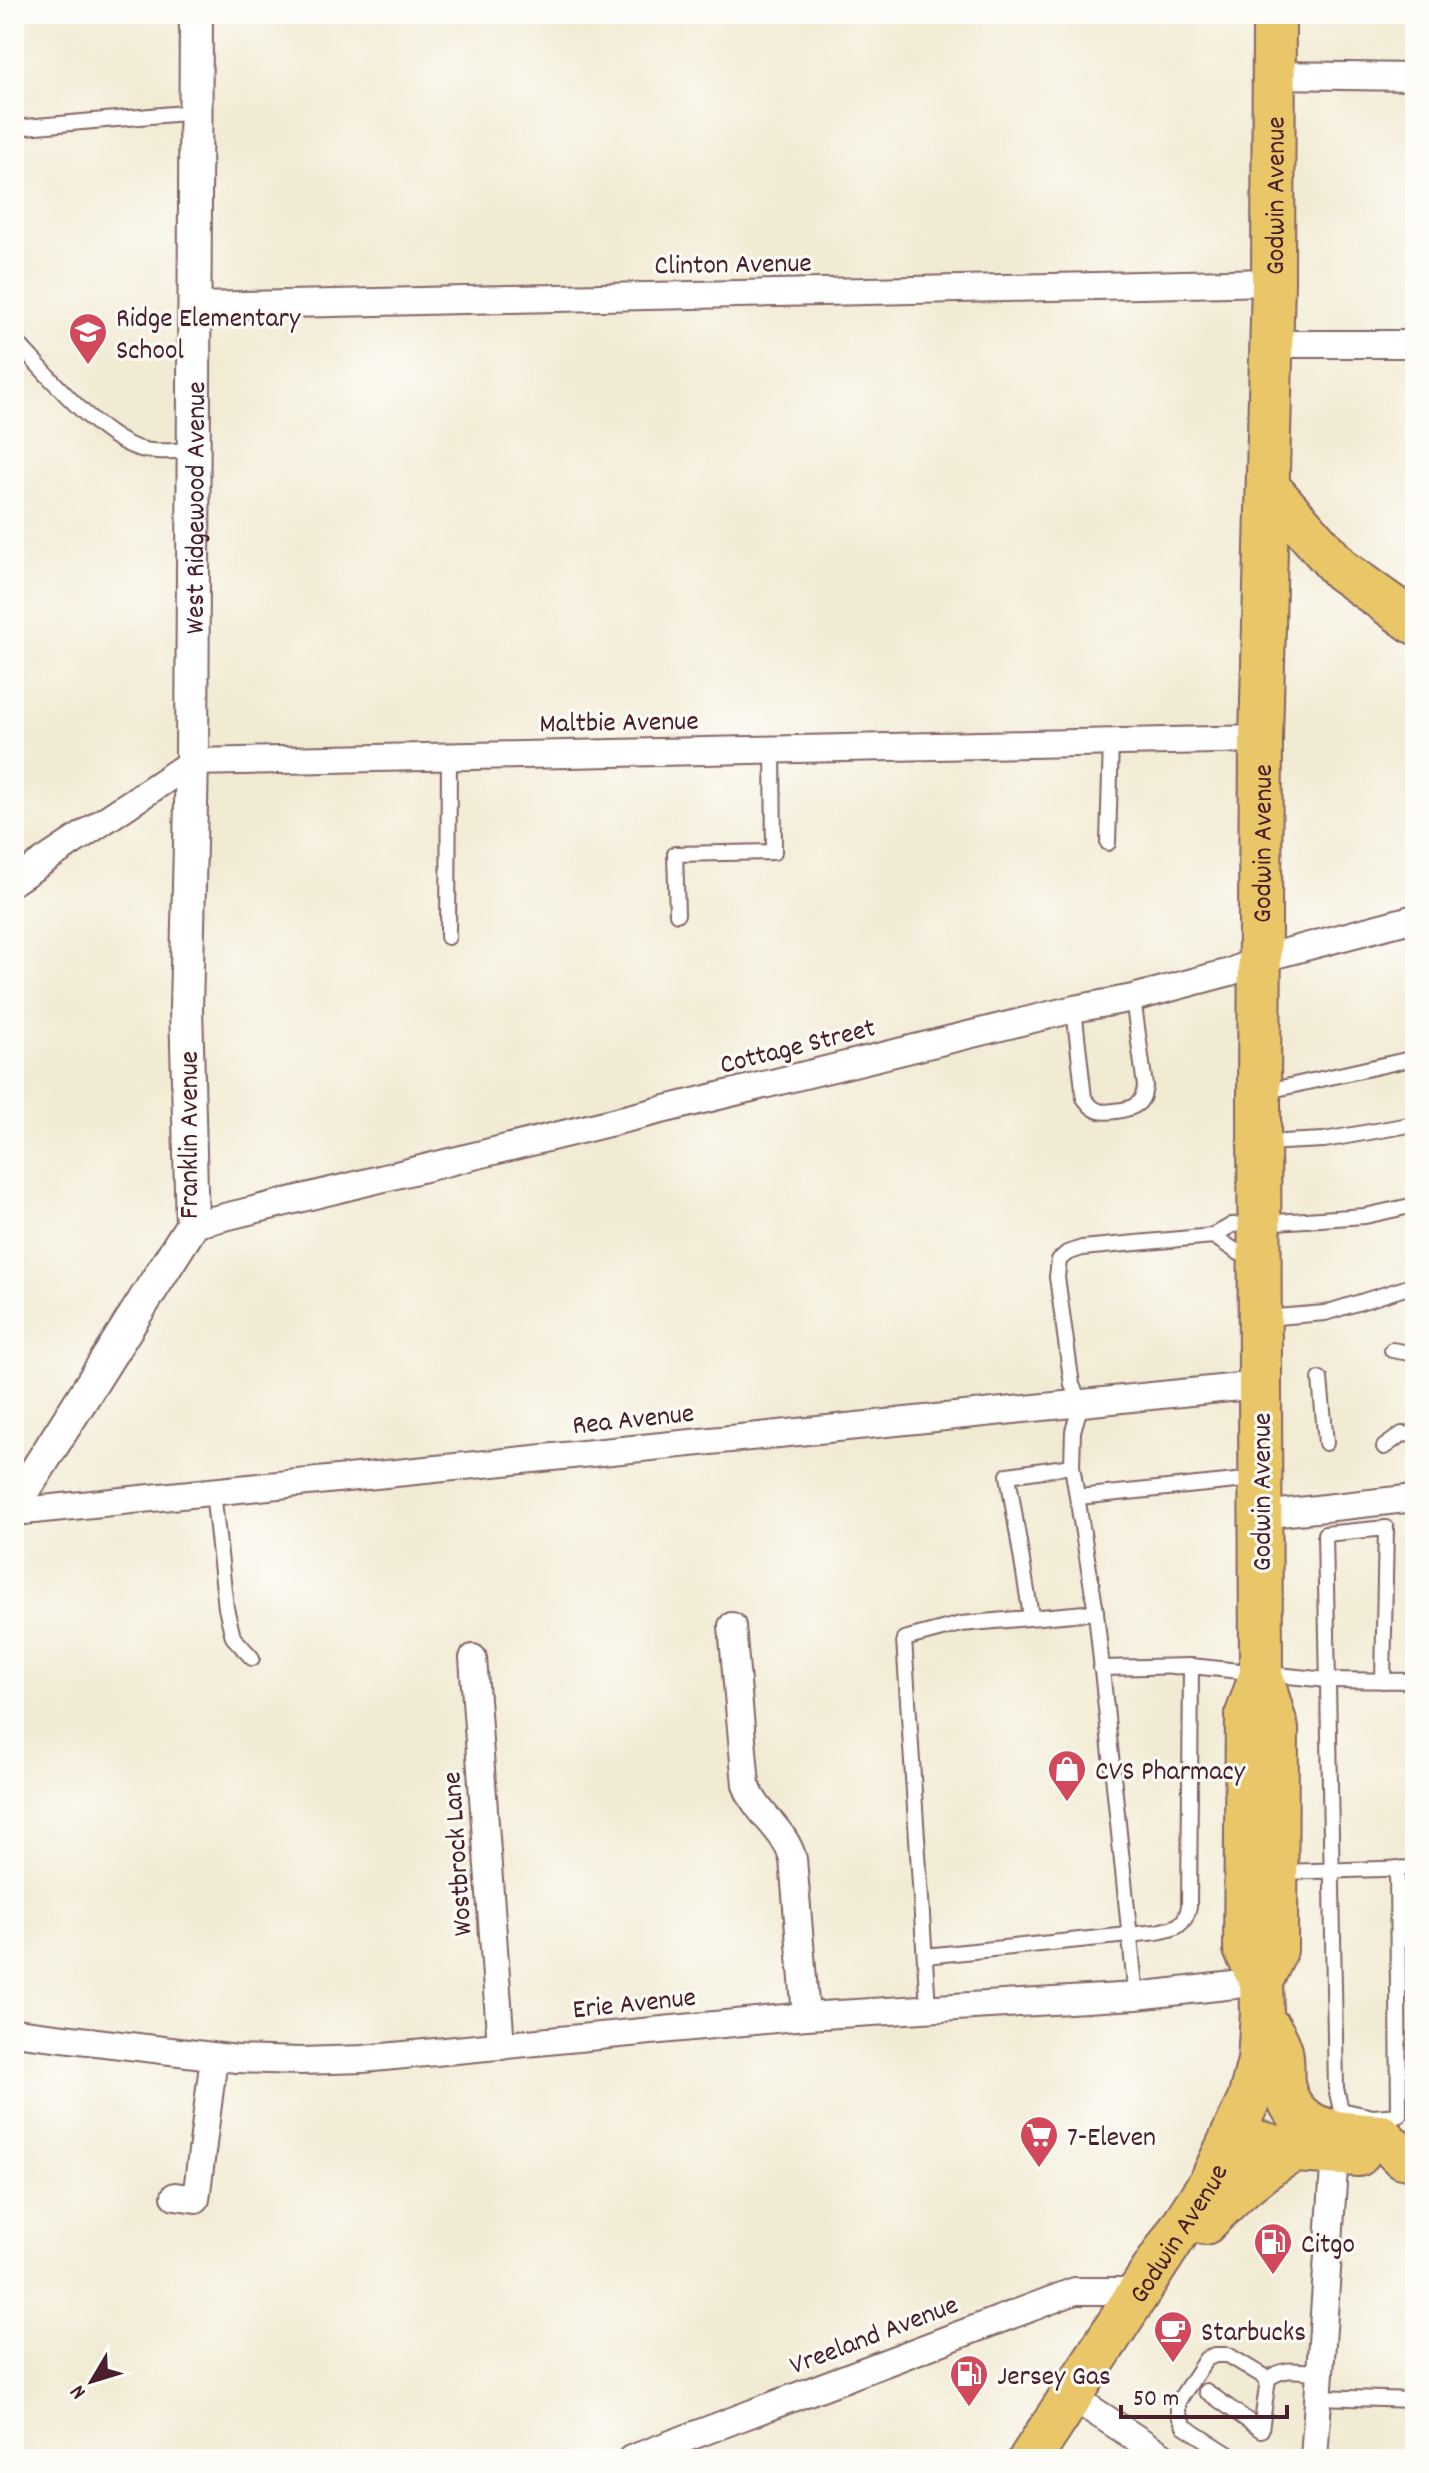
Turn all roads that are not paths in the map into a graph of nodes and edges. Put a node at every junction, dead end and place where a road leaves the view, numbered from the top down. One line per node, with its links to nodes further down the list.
1 (196, 14): 5 (street, West Ridgewood Avenue)
2 (1274, 14): 3 (main road, Godwin Avenue)
3 (1274, 75): 4 (street); 7 (main road, Godwin Avenue)
4 (1415, 77)
5 (196, 112): 6 (lane); 8 (street, West Ridgewood Avenue)
6 (14, 128)
7 (1273, 282): 8 (street, Clinton Avenue); 10 (main road, Godwin Avenue)
8 (195, 306): 12 (street, West Ridgewood Avenue)
9 (14, 339): 12 (lane)
10 (1272, 344): 11 (street); 13 (main road, Godwin Avenue)
11 (1415, 344)
12 (194, 450): 19 (street, West Ridgewood Avenue)
13 (1269, 488): 14 (main road); 15 (main road, Godwin Avenue)
14 (1415, 623)
15 (1261, 739): 16 (street, Maltbie Avenue); 25 (main road, Godwin Avenue)
16 (1111, 741): 17 (street, Maltbie Avenue); 20 (lane)
17 (773, 749): 18 (street, Maltbie Avenue); 22 (lane)
18 (449, 756): 19 (street, Maltbie Avenue); 24 (lane)
19 (192, 762): 21 (street); 33 (street, Franklin Avenue)
20 (1108, 843)
21 (14, 881)
22 (677, 914)
23 (1415, 918): 25 (street, Cottage Street)
24 (448, 937)
25 (1260, 959): 26 (street, Cottage Street); 29 (main road, Godwin Avenue)
26 (1133, 998): 27 (street, Cottage Street); 27 (lane)
27 (1074, 1009): 33 (street, Cottage Street)
28 (1415, 1058): 29 (lane)
29 (1259, 1093): 31 (main road, Godwin Avenue)
30 (1415, 1124): 31 (lane)
31 (1259, 1143): 35 (main road, Godwin Avenue)
32 (1415, 1205): 35 (lane)
33 (192, 1225): 52 (street, Franklin Avenue)
34 (1213, 1236): 35 (lane); 35 (lane); 42 (lane)
35 (1259, 1239): 37 (main road, Godwin Avenue)
36 (1415, 1285): 37 (lane)
37 (1259, 1318): 41 (main road, Godwin Avenue)
38 (1392, 1350): 39 (lane)
39 (1415, 1354)
40 (1320, 1379): 44 (lane)
41 (1259, 1385): 42 (street, Rea Avenue); 49 (main road, Godwin Avenue)
42 (1081, 1404): 46 (lane); 47 (street, Rea Avenue)
43 (1415, 1435): 45 (lane)
44 (1326, 1443)
45 (1384, 1447)
46 (1072, 1466): 48 (lane); 56 (lane)
47 (213, 1492): 53 (street, Rea Avenue); 58 (lane)
48 (1078, 1497): 49 (lane); 55 (lane)
49 (1260, 1497): 51 (street); 62 (main road, Godwin Avenue)
50 (1415, 1498): 51 (street)
51 (1350, 1505): 54 (lane)
52 (14, 1506)
53 (14, 1512)
54 (1347, 1531): 63 (lane); 64 (lane)
55 (1096, 1612): 56 (lane); 61 (lane)
56 (1031, 1616): 71 (lane)
57 (732, 1626): 75 (street)
58 (252, 1658)
59 (473, 1658): 77 (street, Wostbrock Lane)
60 (1191, 1666): 61 (lane); 62 (lane); 70 (lane)
61 (1101, 1668): 70 (lane)
62 (1261, 1674): 63 (lane); 69 (main road, Godwin Avenue); 73 (main road, Godwin Avenue)
63 (1327, 1680): 64 (lane); 66 (lane)
64 (1383, 1681): 65 (lane)
65 (1415, 1681)
66 (1332, 1868): 67 (lane); 69 (lane); 79 (lane)
67 (1397, 1868): 68 (lane); 79 (lane)
68 (1415, 1868)
69 (1276, 1872): 73 (main road, Godwin Avenue)
70 (1128, 1933): 71 (lane); 72 (lane)
71 (925, 1956): 74 (lane)
72 (1136, 1996): 73 (street, Erie Avenue); 74 (street, Erie Avenue)
73 (1262, 1997): 81 (main road, Godwin Avenue); 84 (main road)
74 (928, 2007): 75 (street, Erie Avenue)
75 (806, 2016): 77 (street, Erie Avenue)
76 (14, 2032): 78 (street, Erie Avenue)
77 (501, 2046): 78 (street, Erie Avenue)
78 (214, 2057): 85 (street)
79 (1399, 2115): 80 (lane)
80 (1415, 2116)
81 (1233, 2136): 82 (main road); 86 (main road, Godwin Avenue)
82 (1294, 2151): 83 (main road); 86 (main road)
83 (1335, 2154): 84 (main road); 88 (street)
84 (1409, 2158)
85 (175, 2196)
86 (1152, 2275): 90 (main road, Godwin Avenue); 92 (street, Vreeland Avenue)
87 (1268, 2379): 88 (lane); 89 (lane); 95 (lane)
88 (1318, 2385): 91 (lane); 96 (street)
89 (1206, 2391)
90 (1071, 2396): 93 (main road, Godwin Avenue); 94 (street)
91 (1415, 2400)
92 (631, 2459)
93 (1030, 2459)
94 (1168, 2459)
95 (1236, 2459)
96 (1314, 2459)

